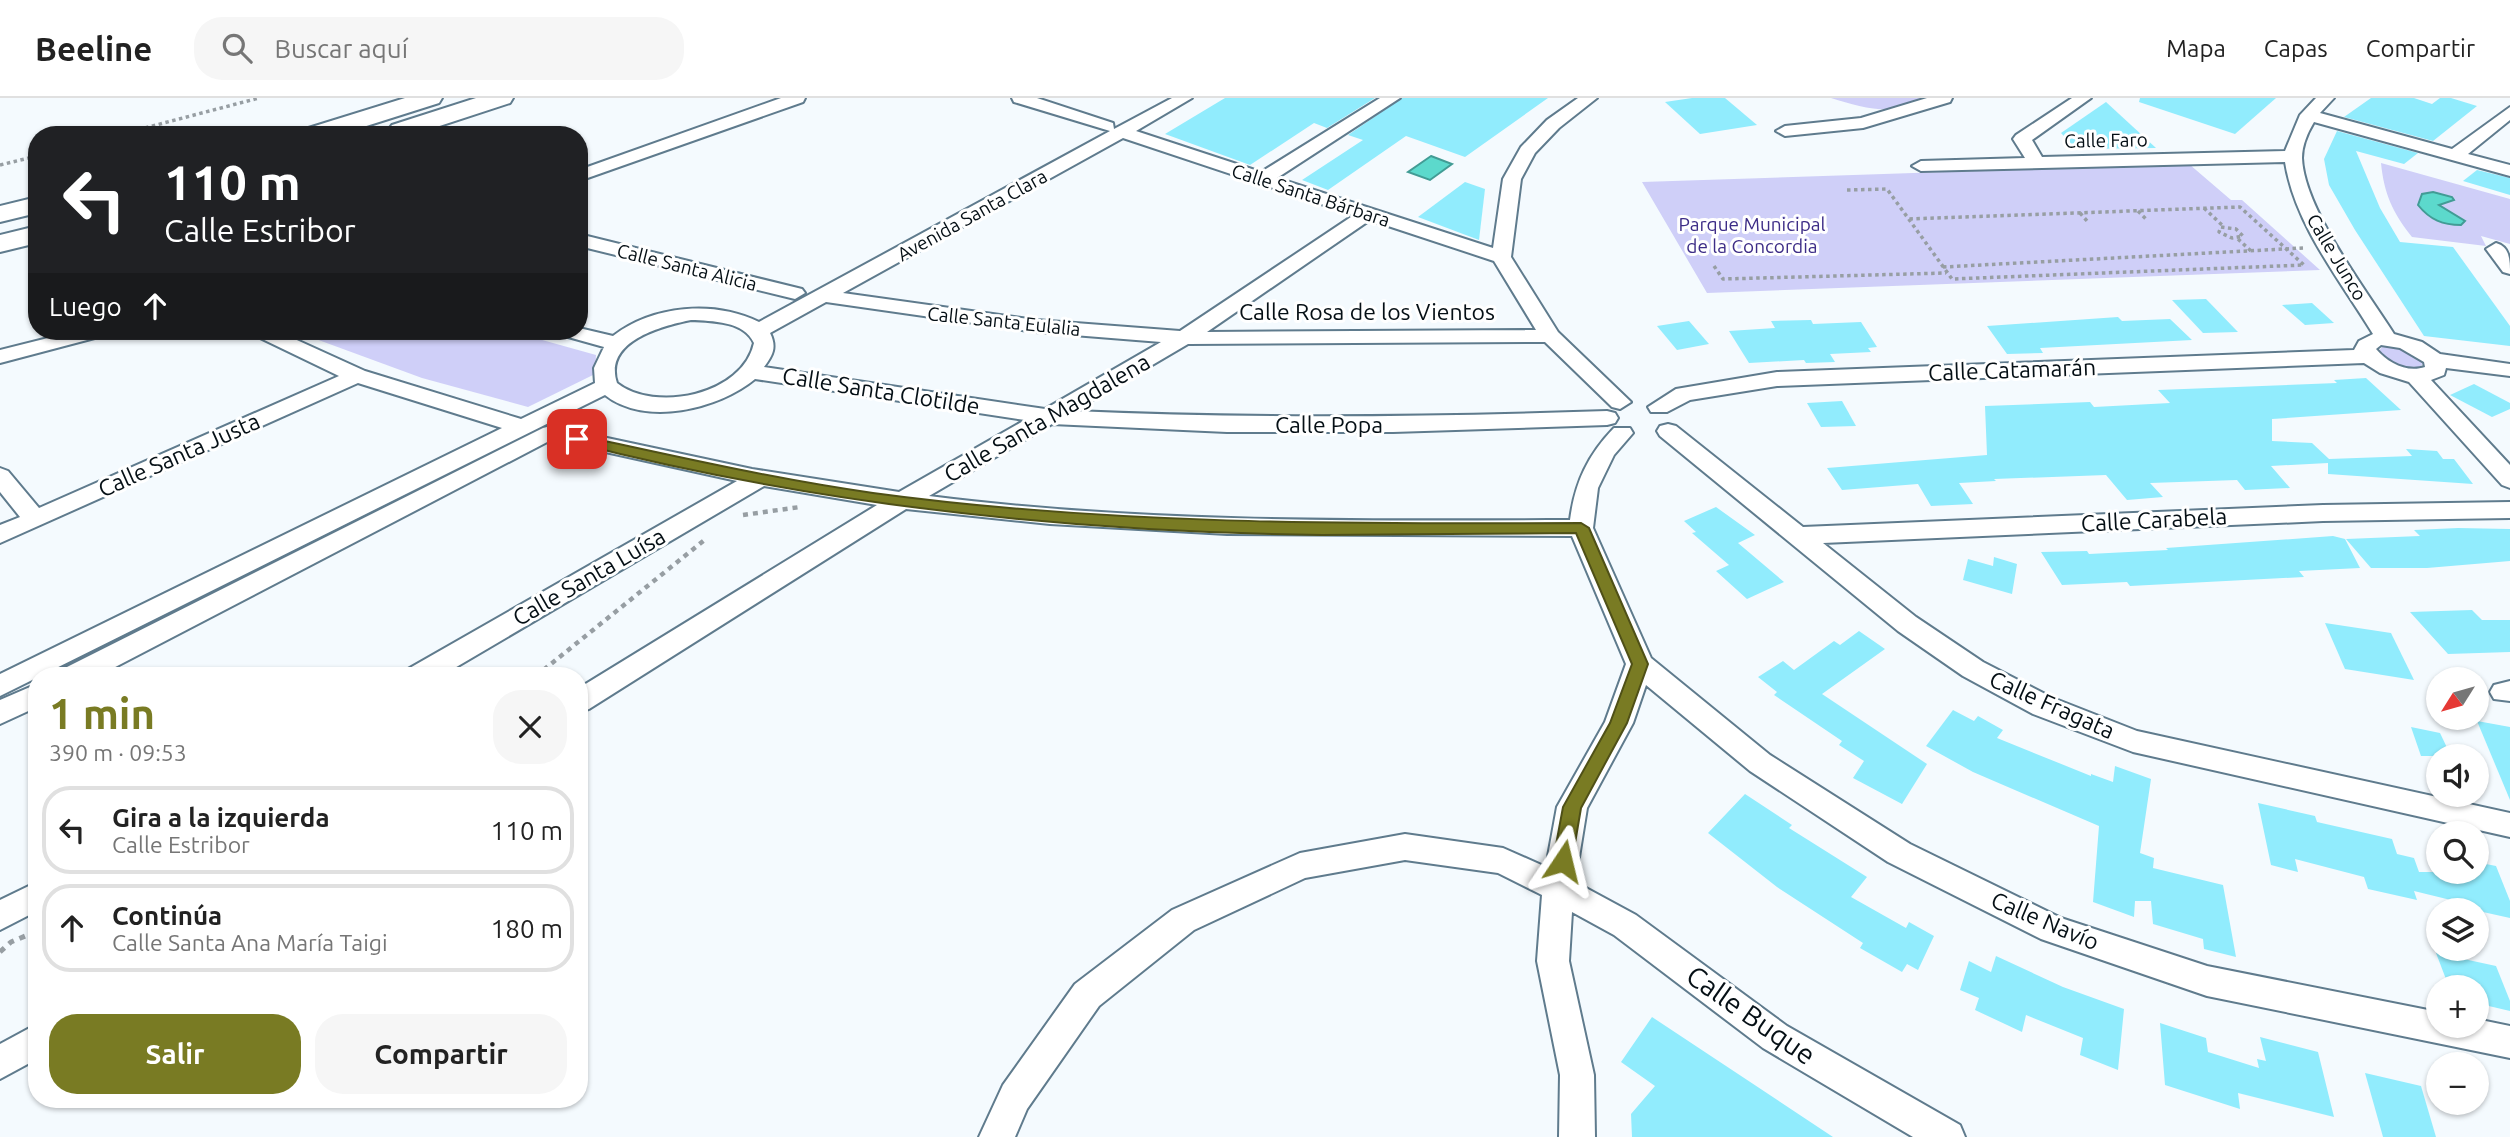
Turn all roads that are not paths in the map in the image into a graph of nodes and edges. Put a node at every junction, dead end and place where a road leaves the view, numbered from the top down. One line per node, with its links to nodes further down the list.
1 (430, 98): 14 (highway)
2 (501, 98): 15 (highway)
3 (797, 98): 23 (street)
4 (1020, 98): 16 (street, Calle Santa Bárbara)
5 (1159, 98): 16 (street, Avenida Santa Clara)
6 (1184, 98): 16 (street, Avenida Santa Clara)
7 (1392, 98): 24 (street)
8 (1589, 98): 32 (street)
9 (2083, 98): 20 (street)
10 (2294, 98): 12 (street)
11 (1940, 100): 17 (street)
12 (2316, 106): 18 (street); 19 (street)
13 (2510, 112): 19 (street)
14 (340, 126)
15 (414, 126)
16 (1114, 130): 24 (street, Calle Santa Bárbara); 34 (street, Avenida Santa Clara); 35 (street, Avenida Santa Clara)
17 (1785, 131)
18 (2293, 156): 20 (street, Calle Faro); 40 (street, Calle Junco)
19 (2454, 156): 22 (street)
20 (2037, 163): 21 (street, Calle Faro)
21 (1921, 166)
22 (2510, 171)
23 (588, 173)
24 (1261, 180): 27 (street, Calle Santa Bárbara)
25 (28, 207): 26 (highway)
26 (0, 214)
27 (1367, 214): 32 (street, Calle Santa Bárbara); 39 (street, Calle Santa Magdalena)
28 (28, 236): 30 (highway)
29 (588, 242): 34 (street, Calle Santa Alicia)
30 (0, 244)
31 (2496, 248): 33 (street)
32 (1501, 257): 38 (street)
33 (2510, 268)
34 (795, 293): 36 (street, Avenida Santa Clara)
35 (824, 296): 36 (street, Avenida Santa Clara); 39 (street, Calle Santa Eulalia)
36 (752, 326): 43 (street); 48 (street)
37 (588, 336): 43 (street)
38 (1550, 336): 39 (street, Calle Rosa de los Vientos); 53 (street)
39 (1184, 338): 52 (street, Calle Santa Magdalena)
40 (2387, 339): 44 (street); 46 (street)
41 (66, 340): 45 (street)
42 (280, 340): 50 (street)
43 (618, 344): 51 (street)
44 (2369, 356): 49 (street); 54 (street, Calle Catamarán)
45 (0, 358)
46 (2434, 360): 47 (street); 49 (street)
47 (2510, 370)
48 (751, 372): 51 (street); 52 (street, Calle Santa Clotilde)
49 (2415, 375): 59 (street)
50 (357, 376): 55 (street); 62 (street, Calle Santa Justa)
51 (615, 391): 55 (street); 56 (street)
52 (1052, 417): 53 (street, Calle Popa); 60 (street, Calle Santa Magdalena)
53 (1616, 418): 54 (street); 54 (street, Calle Catamarán); 63 (street)
54 (1663, 419): 65 (street, Calle Fragata)
55 (522, 428): 67 (street)
56 (551, 433): 58 (street); 68 (street)
57 (0, 477): 62 (street)
58 (759, 479): 60 (street); 69 (street, Calle Santa Luísa)
59 (2510, 480)
60 (902, 501): 63 (street); 72 (street, Calle Santa Magdalena)
61 (2510, 510): 65 (street, Calle Carabela)
62 (35, 519): 64 (street, Calle Santa Justa)
63 (1581, 528): 66 (street)
64 (0, 535)
65 (1798, 536): 75 (street, Calle Fragata)
66 (1640, 664): 76 (street); 79 (street, Calle Navío)
67 (38, 667)
68 (91, 667)
69 (434, 667)
70 (28, 672): 71 (street)
71 (0, 686)
72 (588, 696)
73 (28, 699): 74 (street)
74 (0, 713)
75 (2510, 825)
76 (1558, 888): 82 (street, Calle Buque); 83 (street); 84 (street, Calle Buque)
77 (28, 900): 78 (street)
78 (0, 916)
79 (2510, 1042)
80 (28, 1046): 81 (street)
81 (0, 1063)
82 (998, 1137)
83 (1577, 1137)
84 (1947, 1137)

